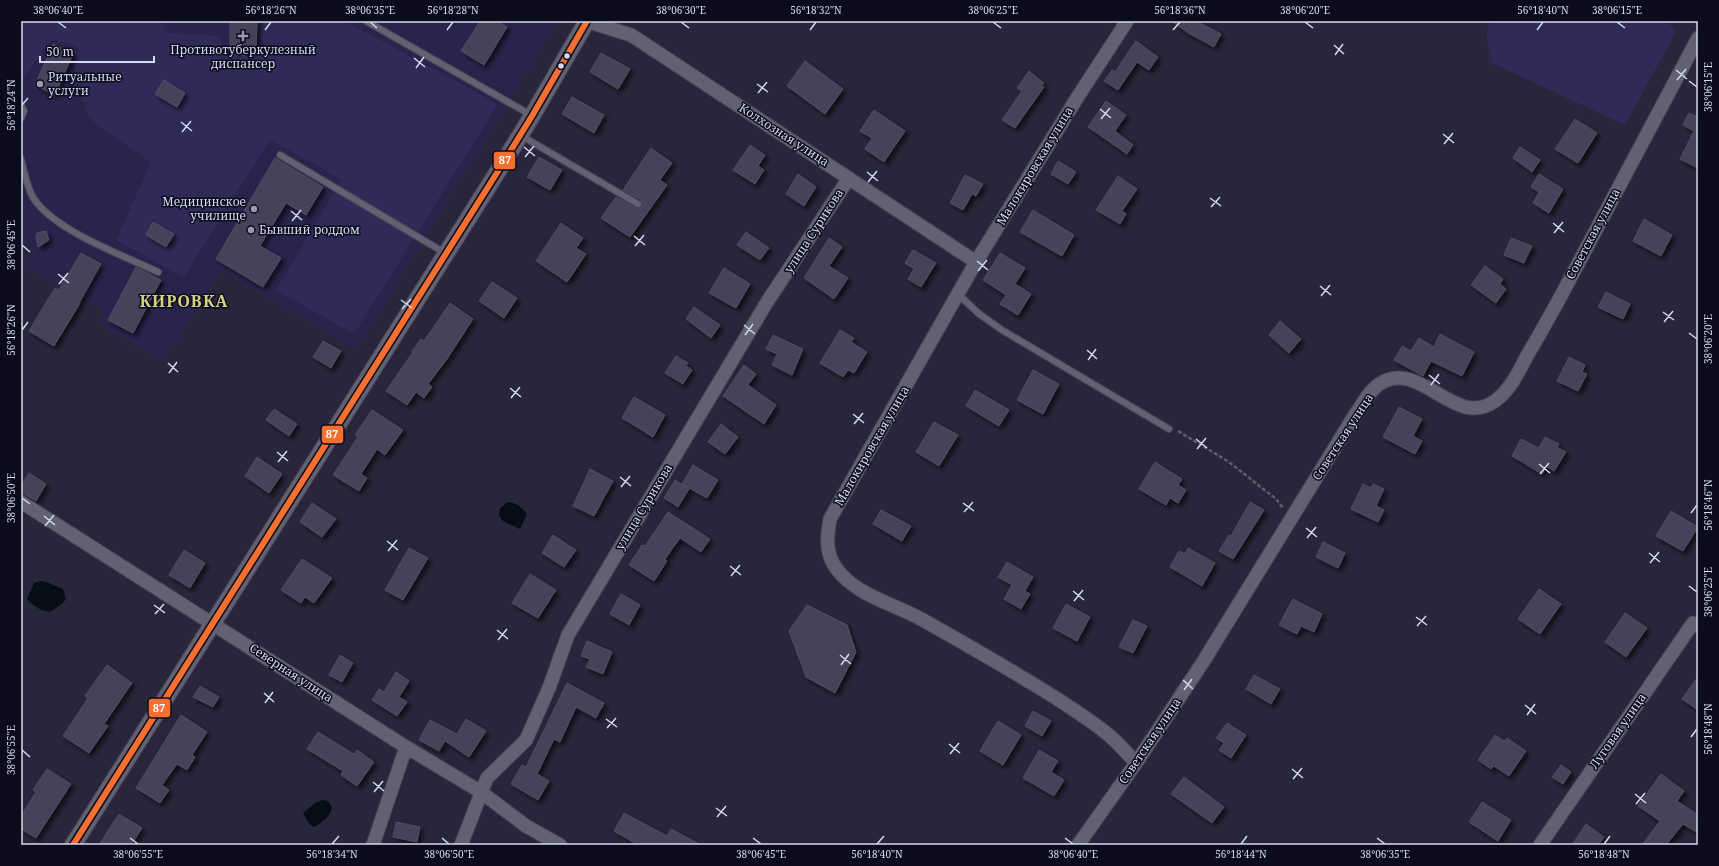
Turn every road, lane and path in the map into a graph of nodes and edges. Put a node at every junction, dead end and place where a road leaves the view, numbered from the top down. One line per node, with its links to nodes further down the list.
1 (366, 21): 6 (lane)
2 (586, 21): 6 (street); 11 (street, Колхозная улица)
3 (1127, 21): 14 (street, Малокировская улица)
4 (1698, 38): 19 (street, Советская улица)
5 (21, 105): 7 (lane)
6 (532, 116): 8 (street)
7 (21, 118)
8 (520, 135): 12 (lane); 13 (street)
9 (280, 155): 13 (lane)
10 (21, 159): 15 (lane)
11 (849, 178): 14 (street, Колхозная улица); 24 (street, улица Сурикова)
12 (638, 204)
13 (446, 254): 20 (street)
14 (976, 262): 16 (street, Малокировская улица)
15 (158, 272)
16 (958, 294): 17 (lane); 23 (street, Малокировская улица)
17 (1169, 430): 19 (path)
18 (21, 502): 20 (street, Северная улица)
19 (1291, 520): 23 (street, Советская улица)
20 (214, 624): 22 (street, Северная улица); 25 (street)
21 (1698, 626): 30 (street, Луговая улица)
22 (406, 747): 24 (street, Северная улица); 26 (street)
23 (1136, 763): 29 (street, Советская улица)
24 (481, 792): 27 (street, улица Сурикова); 28 (street, Северная улица)
25 (73, 845)
26 (372, 845)
27 (461, 845)
28 (560, 845)
29 (1078, 845)
30 (1540, 845)

